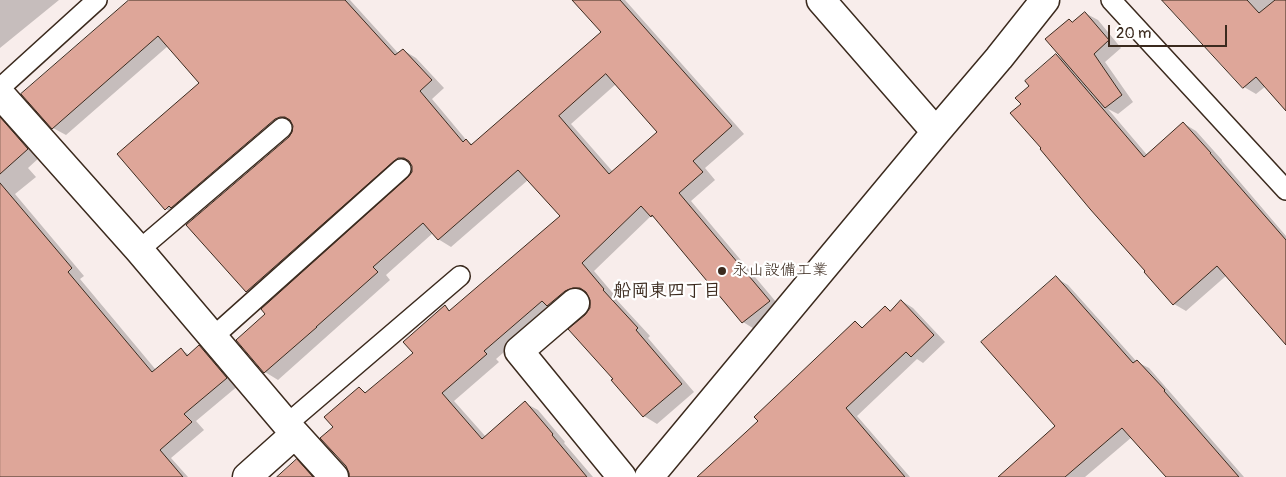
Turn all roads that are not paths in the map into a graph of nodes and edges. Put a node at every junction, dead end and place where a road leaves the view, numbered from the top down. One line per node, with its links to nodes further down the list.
1 (97, 0): 5 (lane)
2 (821, 0): 8 (street)
3 (1045, 0): 8 (street)
4 (1111, 0): 10 (lane)
5 (0, 88)
6 (0, 94): 11 (street)
7 (282, 128): 11 (lane)
8 (936, 132): 19 (street)
9 (402, 169): 14 (lane)
10 (1286, 190)
11 (139, 250): 14 (street)
12 (460, 276): 15 (lane)
13 (575, 303): 18 (street)
14 (213, 336): 15 (street)
15 (291, 429): 16 (street); 17 (street)
16 (247, 477)
17 (334, 477)
18 (622, 477)
19 (650, 477)

